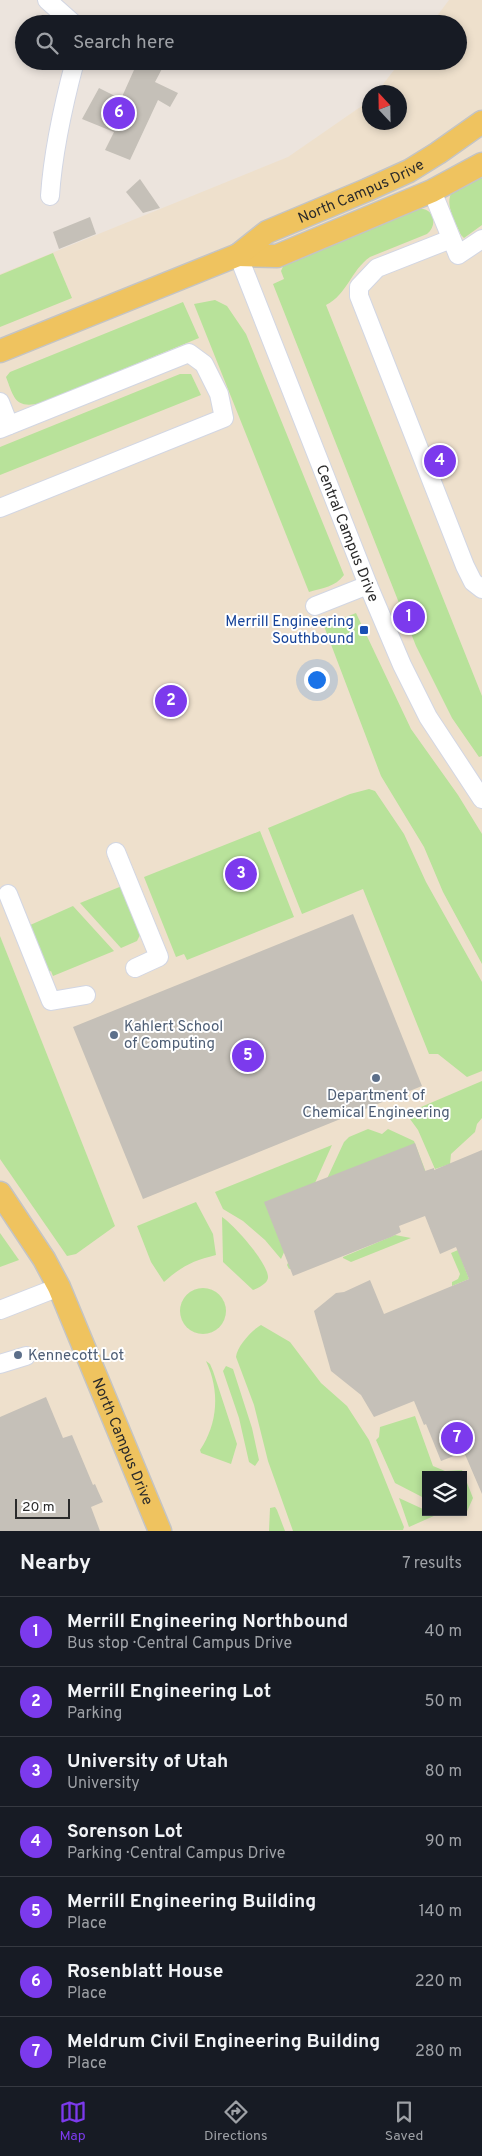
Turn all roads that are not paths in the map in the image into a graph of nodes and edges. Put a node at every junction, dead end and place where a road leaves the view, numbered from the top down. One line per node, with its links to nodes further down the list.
1 (47, 0): 2 (street)
2 (64, 15)
3 (73, 70): 7 (street)
4 (482, 122): 10 (main road, North Campus Drive)
5 (482, 164): 6 (main road, North Campus Drive)
6 (432, 191): 8 (street); 10 (main road, North Campus Drive)
7 (50, 196)
8 (451, 239): 9 (street); 16 (street)
9 (482, 240)
10 (238, 255): 11 (main road, North Campus Drive); 15 (street, Central Campus Drive)
11 (0, 351)
12 (0, 402): 13 (street)
13 (5, 427): 14 (street)
14 (0, 508)
15 (368, 585): 17 (street); 18 (street, Central Campus Drive)
16 (482, 589)
17 (315, 606)
18 (482, 799)
19 (116, 852): 21 (street)
20 (8, 894): 22 (street)
21 (135, 968)
22 (86, 995)
23 (0, 1193): 24 (main road, North Campus Drive)
24 (59, 1286): 25 (street); 28 (main road, North Campus Drive)
25 (0, 1310)
26 (26, 1356): 27 (street)
27 (0, 1364)
28 (160, 1531)

